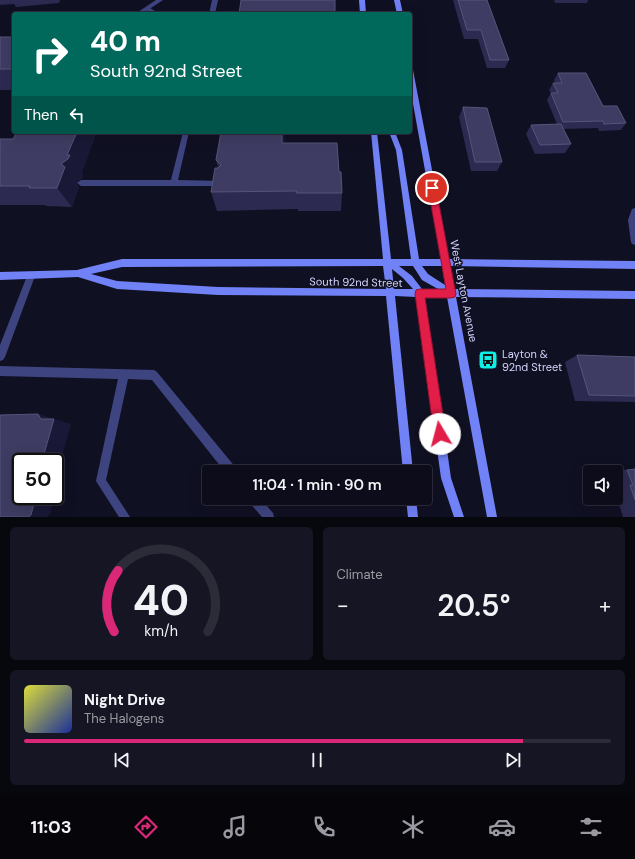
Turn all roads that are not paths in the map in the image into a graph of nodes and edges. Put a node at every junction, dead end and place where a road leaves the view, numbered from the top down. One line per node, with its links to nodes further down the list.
1 (160, 0): 5 (street)
2 (215, 0): 8 (street)
3 (362, 0): 9 (main road)
4 (397, 0): 10 (main road)
5 (148, 9): 6 (street); 7 (street)
6 (142, 12)
7 (153, 12)
8 (212, 12)
9 (363, 12)
10 (400, 12)
11 (412, 81): 22 (main road, West Layton Avenue)
12 (186, 134): 16 (street)
13 (374, 134): 20 (main road)
14 (393, 134): 21 (main road)
15 (81, 183): 16 (street)
16 (174, 183): 17 (street)
17 (221, 184)
18 (635, 212): 19 (street)
19 (635, 242)
20 (386, 262): 21 (main road, South 92nd Street); 24 (main road, South 92nd Street); 27 (main road); 28 (main road)
21 (415, 262): 22 (main road, South 92nd Street); 29 (main road)
22 (445, 262): 23 (main road, South 92nd Street); 29 (main road, West Layton Avenue)
23 (635, 264)
24 (78, 274): 26 (main road, South 92nd Street); 27 (main road, South 92nd Street)
25 (0, 276): 26 (main road, South 92nd Street)
26 (32, 276): 31 (street)
27 (390, 293): 28 (main road, South 92nd Street); 35 (main road)
28 (420, 294): 29 (main road, South 92nd Street); 41 (main road)
29 (451, 294): 30 (main road, South 92nd Street); 42 (main road, West Layton Avenue)
30 (635, 295)
31 (0, 357)
32 (0, 371): 33 (street)
33 (124, 374): 34 (street); 38 (street)
34 (226, 465)
35 (407, 465)
36 (260, 505): 39 (street)
37 (412, 505): 40 (main road)
38 (125, 517)
39 (269, 517)
40 (413, 517)
41 (459, 517)
42 (492, 517)

